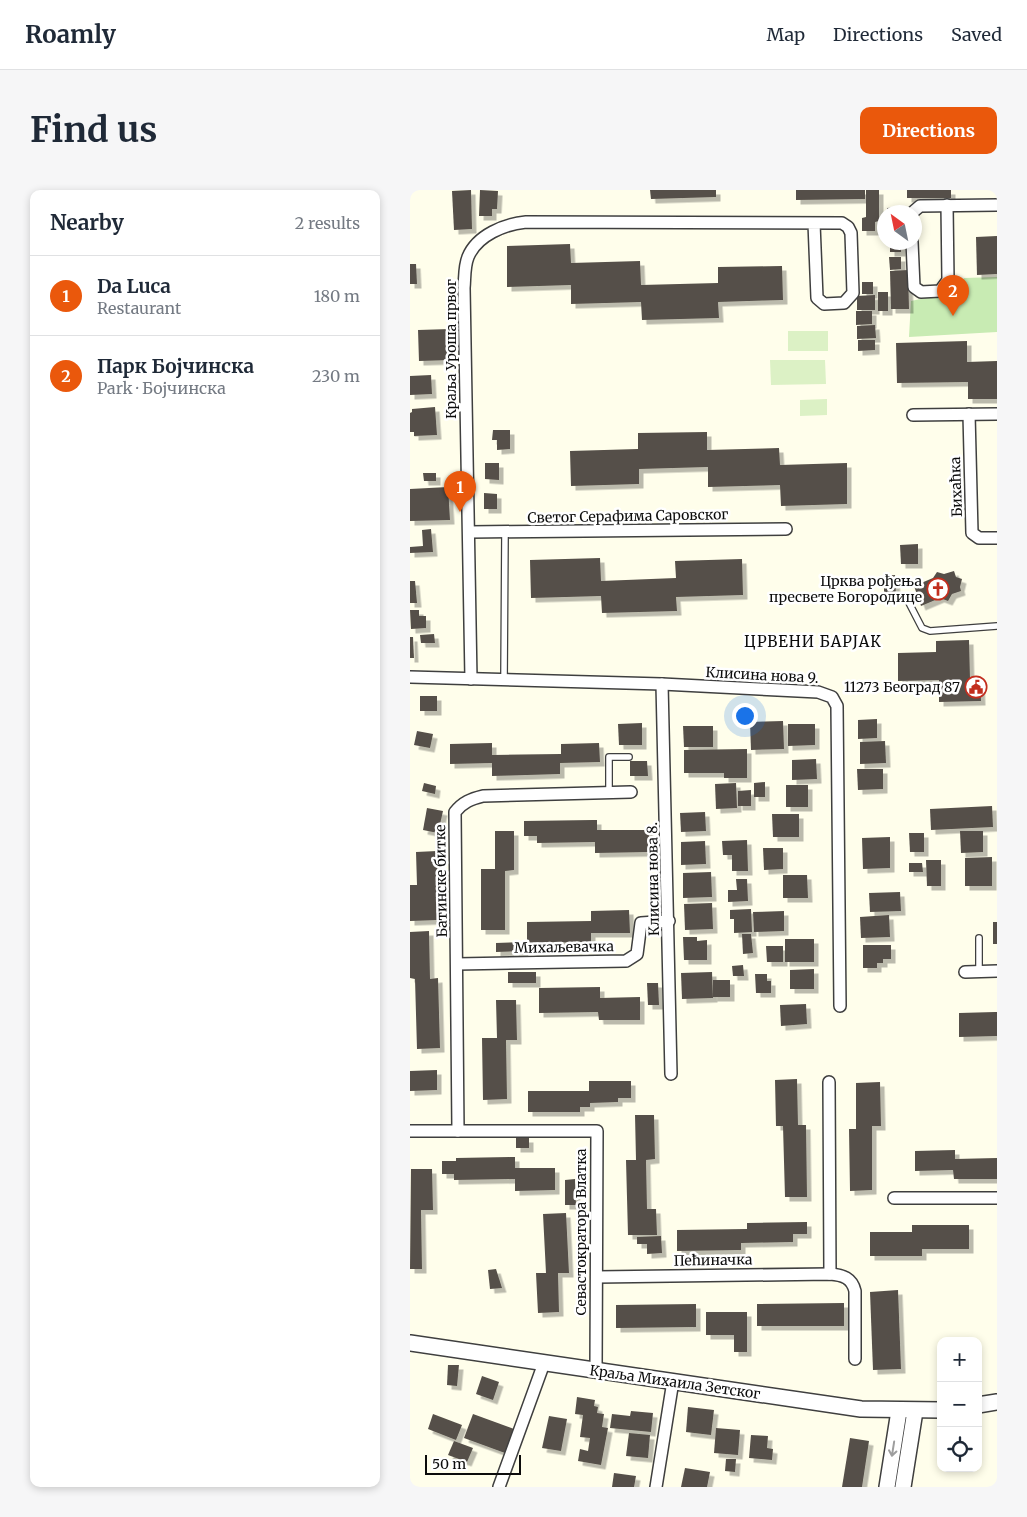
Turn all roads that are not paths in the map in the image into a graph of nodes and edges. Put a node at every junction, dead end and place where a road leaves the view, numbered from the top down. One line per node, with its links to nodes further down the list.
1 (947, 205): 2 (street); 3 (street); 5 (street)
2 (997, 205)
3 (922, 208)
4 (814, 223): 4 (street, Краља Уроша првог); 10 (street, Краља Уроша првог)
5 (912, 250)
6 (913, 414): 7 (street)
7 (969, 414): 8 (street); 12 (street, Бихаћка)
8 (997, 414)
9 (786, 529): 11 (street, Светог Серафима Саровског)
10 (470, 532): 11 (street, Светог Серафима Саровског); 16 (street, Краља Уроша првог)
11 (505, 532): 17 (lane)
12 (997, 538)
13 (907, 599): 14 (lane)
14 (997, 626)
15 (410, 677): 16 (street, Клисина нова 9.)
16 (471, 679): 17 (street, Клисина нова 9.)
17 (504, 681): 18 (street, Клисина нова 9.)
18 (662, 684): 22 (street, Клисина нова 8.); 28 (street, Клисина нова 9.)
19 (629, 756): 21 (lane)
20 (631, 792): 21 (street, Батинске битке)
21 (609, 793): 24 (street, Батинске битке)
22 (669, 921): 24 (street, Михаљевачка); 29 (street, Клисина нова 8.)
23 (978, 938): 25 (lane)
24 (458, 964): 32 (street, Батинске битке)
25 (979, 971): 26 (street); 27 (street)
26 (997, 971)
27 (965, 972)
28 (840, 1006)
29 (671, 1074)
30 (829, 1082): 35 (street)
31 (410, 1131): 32 (street, Севастократора Влатка)
32 (458, 1131): 36 (street, Севастократора Влатка)
33 (894, 1198): 34 (street)
34 (997, 1198)
35 (830, 1274): 36 (street, Пећиначка); 38 (street, Пећиначка)
36 (597, 1277): 40 (street, Севастократора Влатка)
37 (410, 1342): 39 (street, Краља Михаила Зетског)
38 (854, 1359)
39 (544, 1363): 40 (street, Краља Михаила Зетског); 47 (street)
40 (596, 1370): 41 (street, Краља Михаила Зетског)
41 (673, 1381): 45 (street, Краља Михаила Зетског); 48 (street)
42 (997, 1402): 43 (street)
43 (982, 1404)
44 (937, 1410): 46 (street, Краља Михаила Зетског)
45 (899, 1411): 46 (street, Краља Михаила Зетског); 49 (street, one-way to 49)
46 (915, 1411): 50 (street)
47 (499, 1487)
48 (656, 1487)
49 (887, 1487)
50 (903, 1487)

